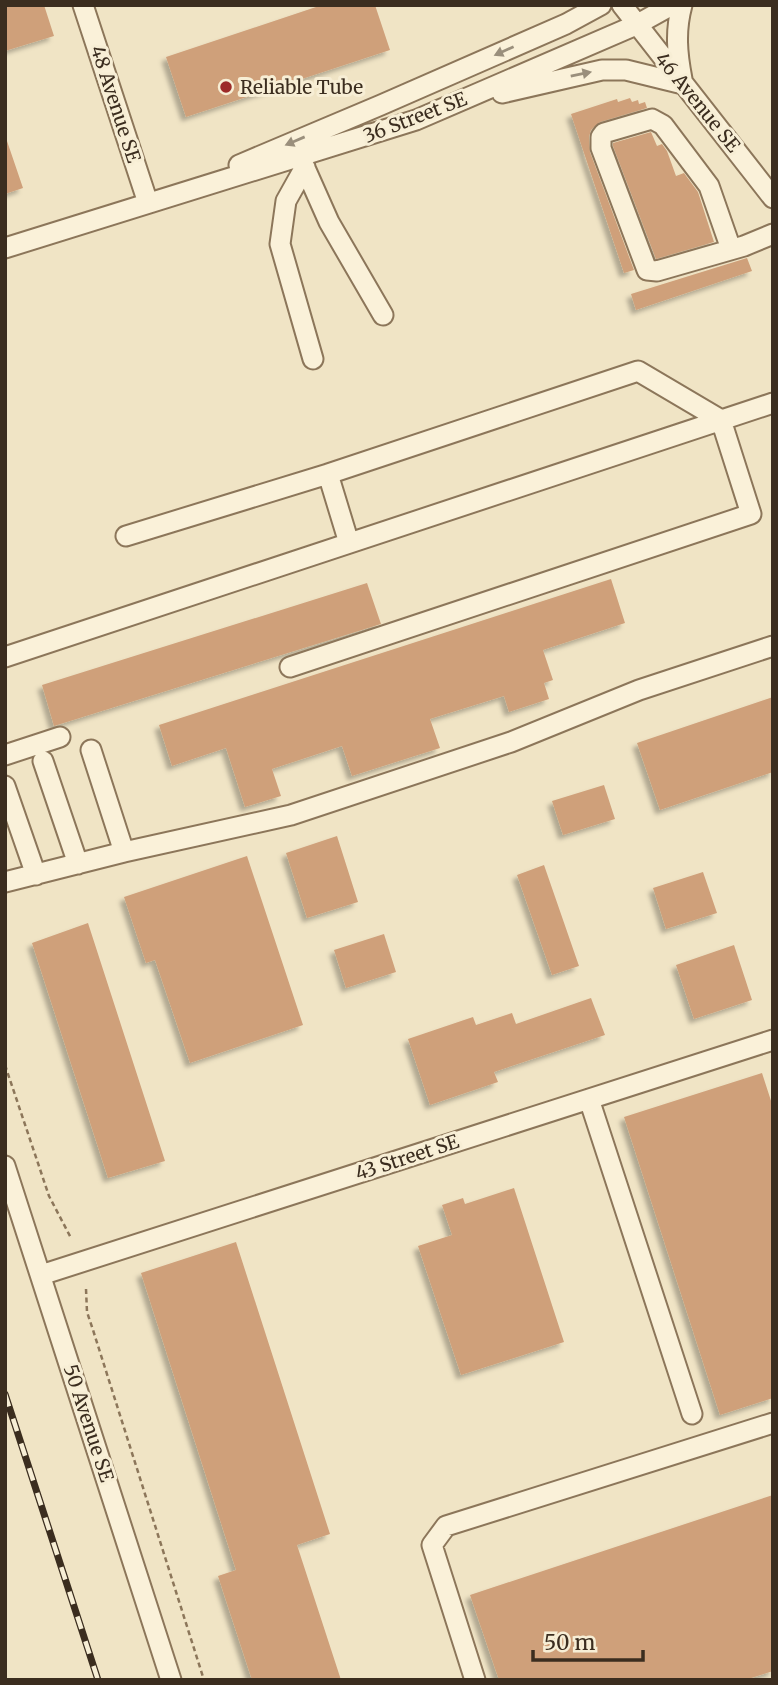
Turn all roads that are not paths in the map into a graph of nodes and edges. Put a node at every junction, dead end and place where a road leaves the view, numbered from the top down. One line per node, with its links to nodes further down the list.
1 (83, 5): 13 (street, 48 Avenue SE)
2 (576, 5): 7 (street)
3 (601, 5): 7 (street, 36 Street SE)
4 (622, 5): 8 (street, 46 Avenue SE)
5 (672, 5): 8 (street, 36 Street SE)
6 (682, 5): 9 (street)
7 (566, 23): 13 (street, 36 Street SE, one-way to 13)
8 (636, 25): 9 (street, 46 Avenue SE); 10 (street, 36 Street SE)
9 (683, 84): 10 (street, one-way to 9); 12 (street, 46 Avenue SE)
10 (466, 99): 11 (street, 36 Street SE)
11 (303, 162): 13 (street, 36 Street SE); 17 (street); 18 (street)
12 (773, 198)
13 (148, 203): 15 (street, 36 Street SE)
14 (773, 234): 16 (street)
15 (5, 248)
16 (731, 249): 16 (street)
17 (383, 315)
18 (313, 359)
19 (773, 403): 20 (street)
20 (721, 420): 21 (street); 23 (street); 26 (street)
21 (328, 474): 22 (street); 23 (street)
22 (126, 536)
23 (349, 543): 25 (street)
24 (773, 646): 32 (street)
25 (5, 657)
26 (289, 667)
27 (60, 737): 29 (street)
28 (91, 750): 32 (street)
29 (5, 755)
30 (43, 761): 33 (street)
31 (5, 786): 34 (street)
32 (124, 852): 33 (street)
33 (78, 864): 34 (street)
34 (36, 875): 35 (street)
35 (5, 882)
36 (773, 1040): 37 (street, 43 Street SE)
37 (589, 1099): 39 (street, 43 Street SE); 40 (street)
38 (5, 1166): 39 (street, 50 Avenue SE)
39 (41, 1275): 42 (street, 50 Avenue SE)
40 (692, 1414)
41 (773, 1423): 43 (street)
42 (171, 1680)
43 (475, 1680)

